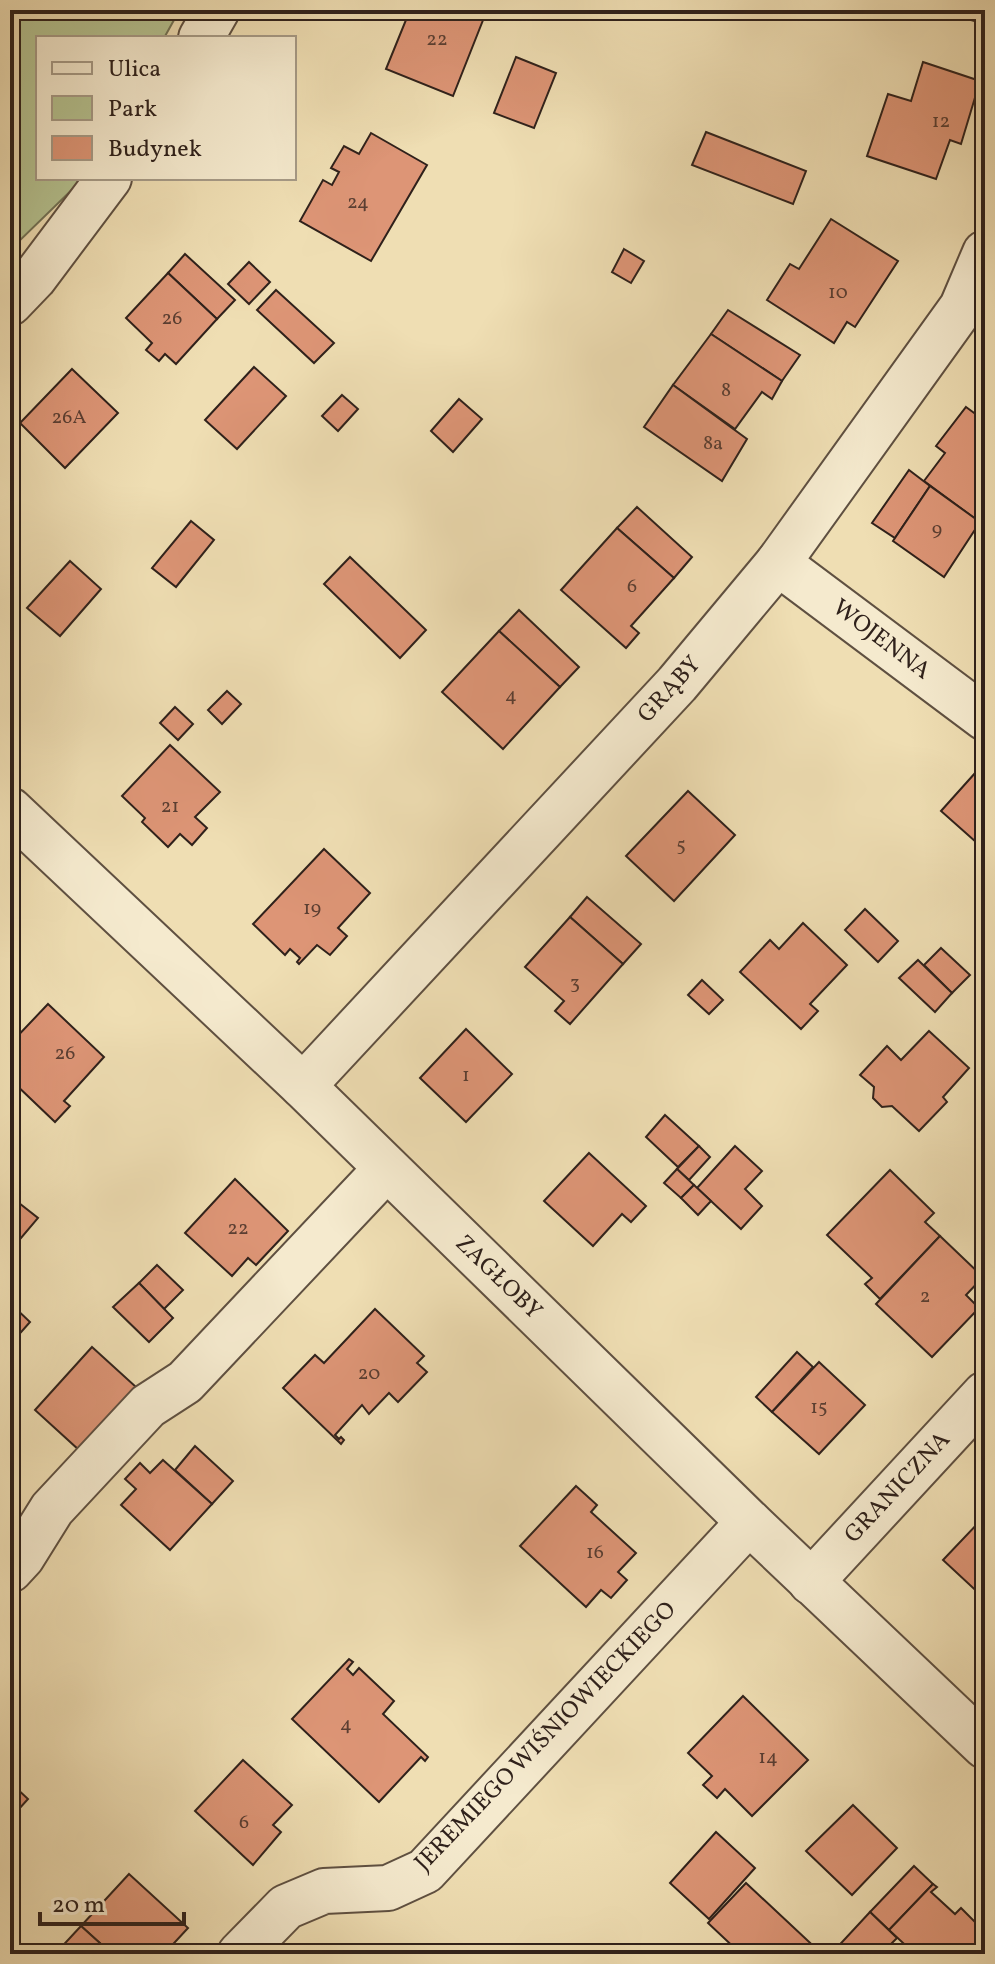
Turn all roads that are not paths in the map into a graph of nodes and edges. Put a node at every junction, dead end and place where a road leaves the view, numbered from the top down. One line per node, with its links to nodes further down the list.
1 (217, 10): 2 (street)
2 (202, 36)
3 (108, 180): 5 (street)
4 (985, 253): 6 (street, GRĄBY)
5 (10, 303)
6 (778, 563): 7 (street, WOJENNA); 9 (street, GRĄBY)
7 (985, 718)
8 (10, 810): 9 (street, ZAGŁOBY)
9 (303, 1086): 10 (street, ZAGŁOBY)
10 (386, 1169): 12 (street, ZAGŁOBY); 13 (street)
11 (985, 1394): 14 (street, GRANICZNA)
12 (749, 1522): 14 (street, ZAGŁOBY); 16 (street, JEREMIEGO WIŚNIOWIECKIEGO)
13 (10, 1570)
14 (811, 1582): 15 (street, ZAGŁOBY)
15 (985, 1746)
16 (240, 1954)

